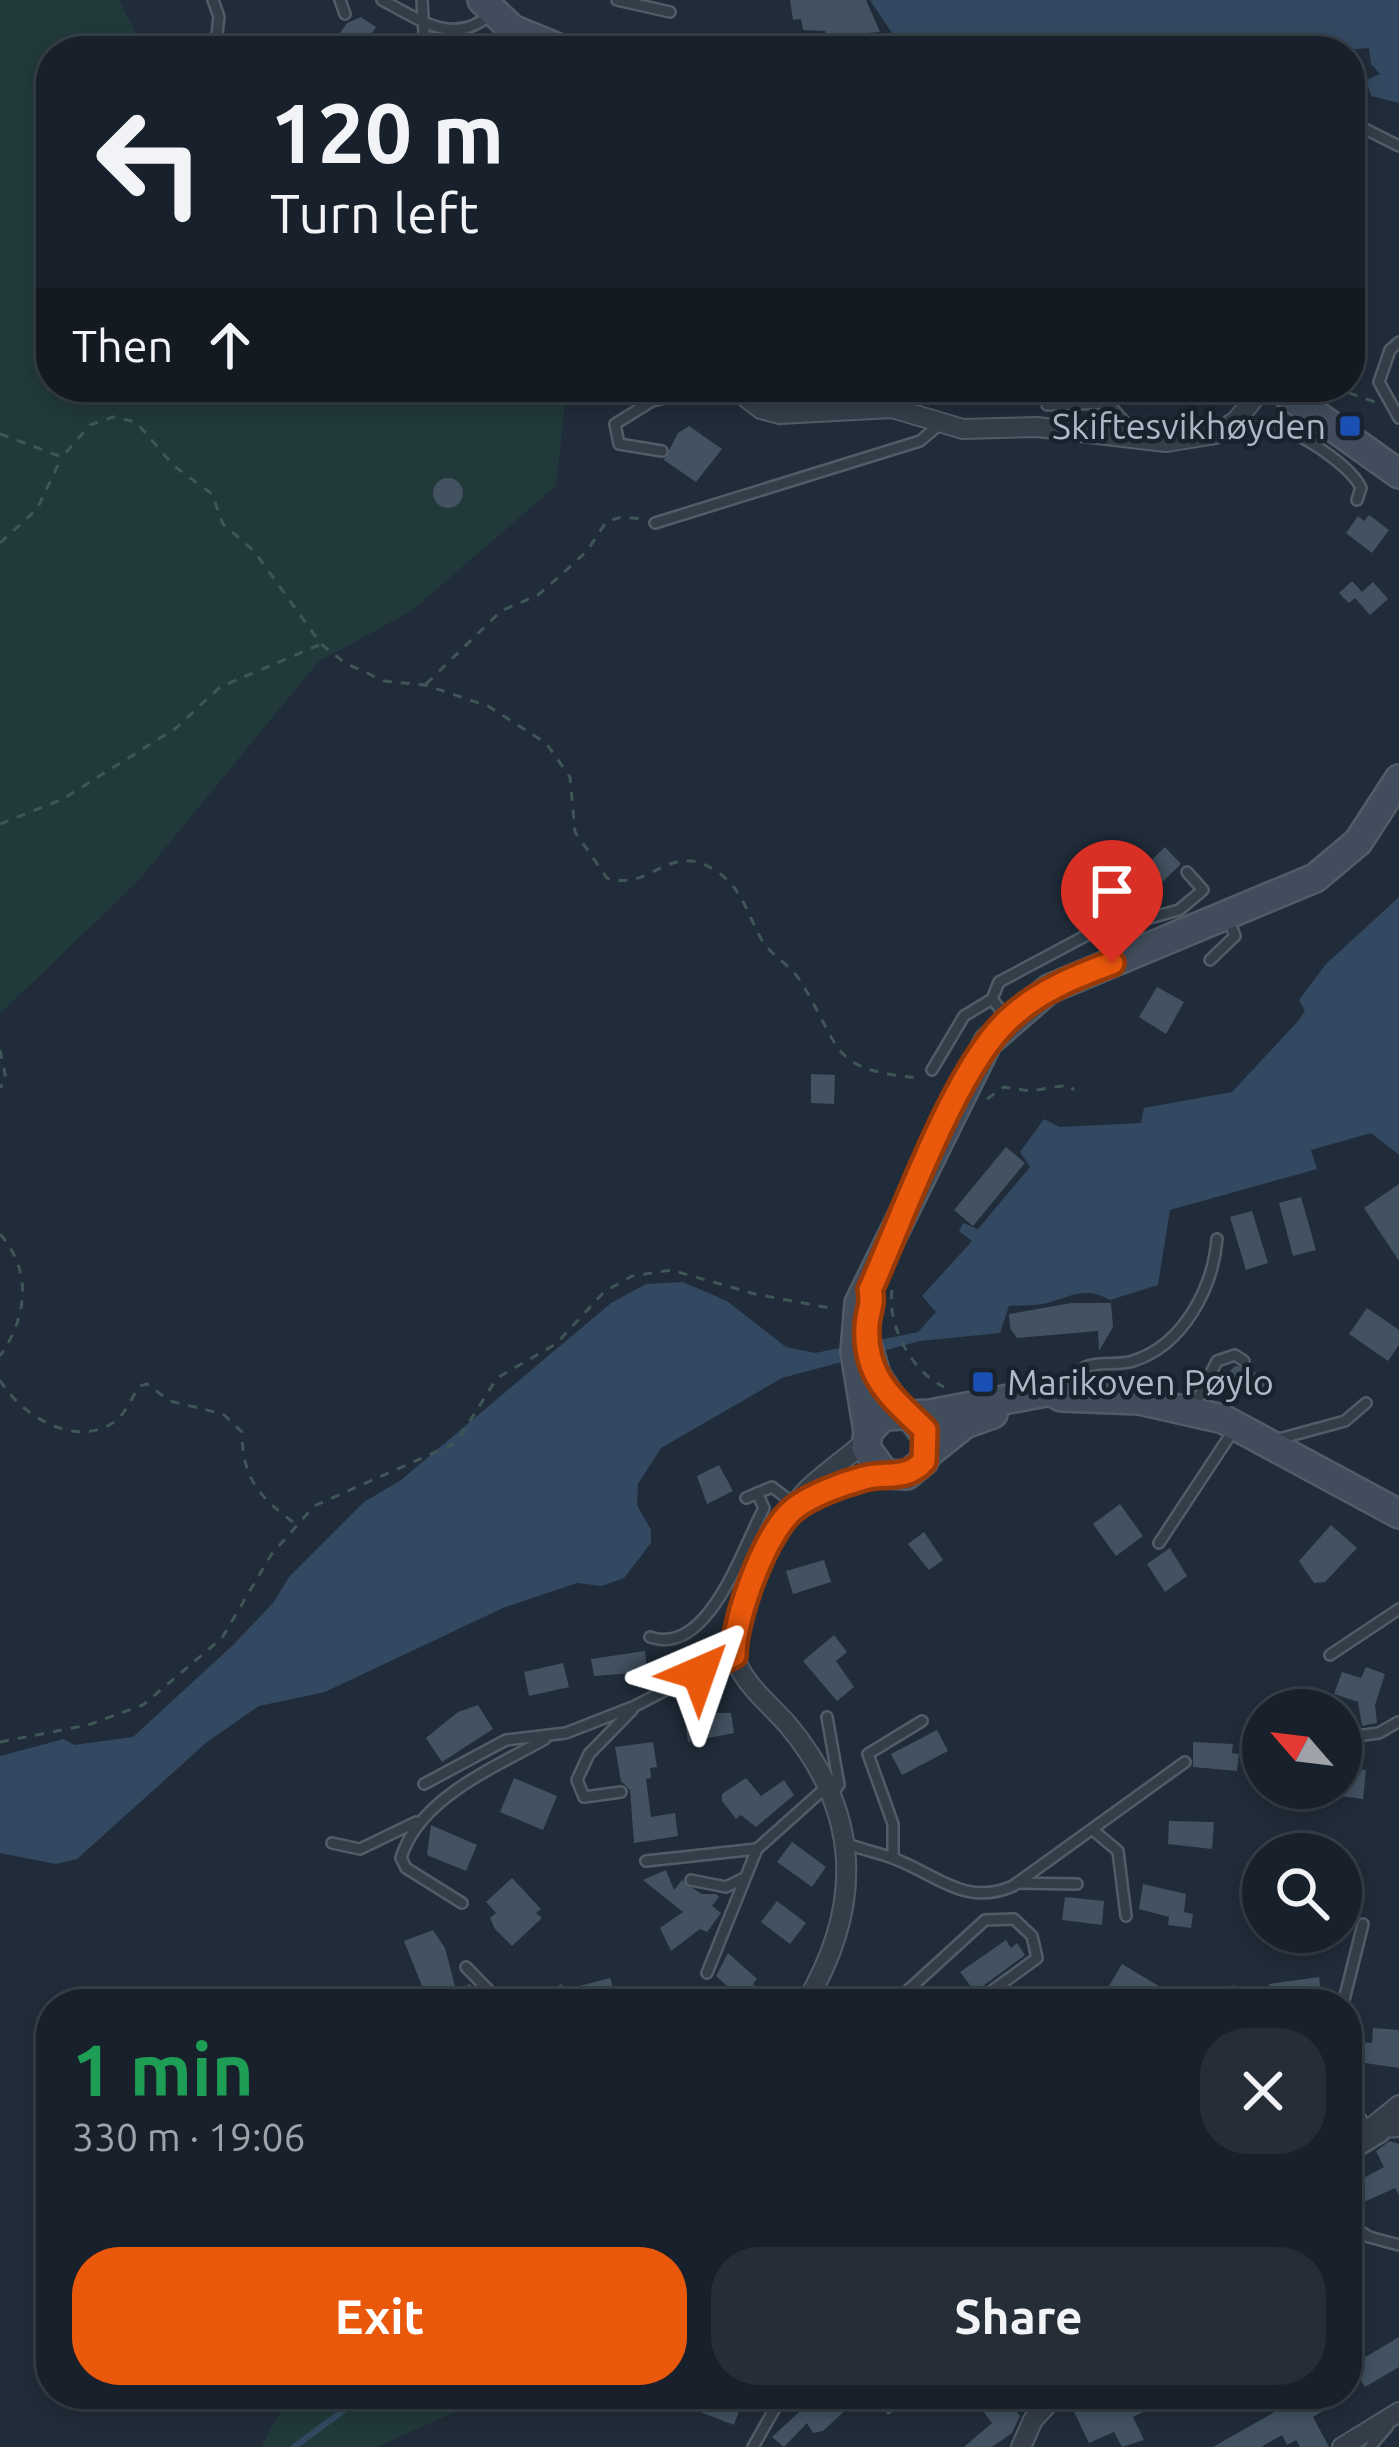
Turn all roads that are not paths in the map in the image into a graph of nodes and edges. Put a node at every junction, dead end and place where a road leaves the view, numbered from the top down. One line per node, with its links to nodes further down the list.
1 (213, 0): 10 (lane)
2 (340, 0): 8 (lane)
3 (382, 0): 9 (lane)
4 (422, 0): 9 (lane)
5 (617, 0): 7 (lane)
6 (491, 5): 9 (lane); 12 (main road)
7 (670, 12)
8 (345, 14)
9 (426, 21): 11 (lane)
10 (217, 36)
11 (426, 36)
12 (526, 36)
13 (1365, 129): 14 (lane)
14 (1399, 146)
15 (1399, 342): 22 (lane)
16 (650, 402): 25 (lane)
17 (752, 402): 23 (street)
18 (1251, 402): 21 (street)
19 (1297, 402): 26 (main road)
20 (1047, 404): 24 (lane)
21 (1239, 417): 24 (street); 27 (lane)
22 (1399, 418)
23 (939, 425): 24 (street); 28 (lane)
24 (1142, 439)
25 (662, 451)
26 (1399, 474)
27 (1357, 500)
28 (655, 523)
29 (1399, 778): 31 (main road)
30 (1186, 872): 33 (lane)
31 (1228, 917): 32 (lane); 33 (main road)
32 (1210, 960)
33 (1000, 1009): 34 (lane); 40 (main road)
34 (932, 1070)
35 (1217, 1239): 37 (lane)
36 (1244, 1361): 39 (lane)
37 (1068, 1398): 39 (main road); 40 (main road); 43 (main road)
38 (1366, 1403): 42 (lane)
39 (1193, 1409): 42 (main road)
40 (884, 1419): 43 (main road); 44 (main road); 45 (street)
41 (1228, 1437): 47 (lane)
42 (1270, 1443): 46 (main road)
43 (926, 1455): 44 (main road)
44 (885, 1474): 45 (street)
45 (797, 1506): 49 (lane); 50 (street)
46 (1399, 1514)
47 (1160, 1543)
48 (1399, 1609): 51 (lane)
49 (650, 1637)
50 (734, 1655): 52 (lane); 60 (street)
51 (1330, 1655)
52 (635, 1706): 57 (lane); 61 (lane)
53 (827, 1717): 60 (lane)
54 (1399, 1720): 56 (lane)
55 (922, 1721): 67 (lane)
56 (1362, 1735)
57 (548, 1738): 59 (lane); 62 (lane)
58 (1185, 1762): 63 (lane)
59 (424, 1784)
60 (829, 1790): 65 (street); 66 (lane)
61 (621, 1792)
62 (416, 1822): 64 (lane); 73 (lane)
63 (1093, 1830): 71 (lane); 74 (lane)
64 (332, 1843)
65 (848, 1844): 67 (lane); 79 (street)
66 (757, 1849): 68 (lane); 69 (lane)
67 (893, 1858): 71 (lane)
68 (646, 1861)
69 (742, 1879): 70 (lane); 77 (lane)
70 (692, 1880)
71 (1017, 1882): 72 (lane)
72 (1077, 1885)
73 (462, 1903)
74 (1126, 1916)
75 (1363, 1924): 82 (lane)
76 (466, 1966): 78 (lane)
77 (707, 1973)
78 (488, 1989)
79 (813, 1989)
80 (909, 1989): 81 (lane)
81 (994, 1989)
82 (1347, 1989)
83 (1399, 2105): 84 (street)
84 (1384, 2131)
85 (1362, 2232): 86 (lane)
86 (1399, 2245)
87 (775, 2409): 90 (lane)
88 (1043, 2409): 91 (street)
89 (1399, 2413): 92 (street); 93 (lane)
90 (754, 2447)
91 (1021, 2447)
92 (1342, 2447)
93 (1370, 2447)

